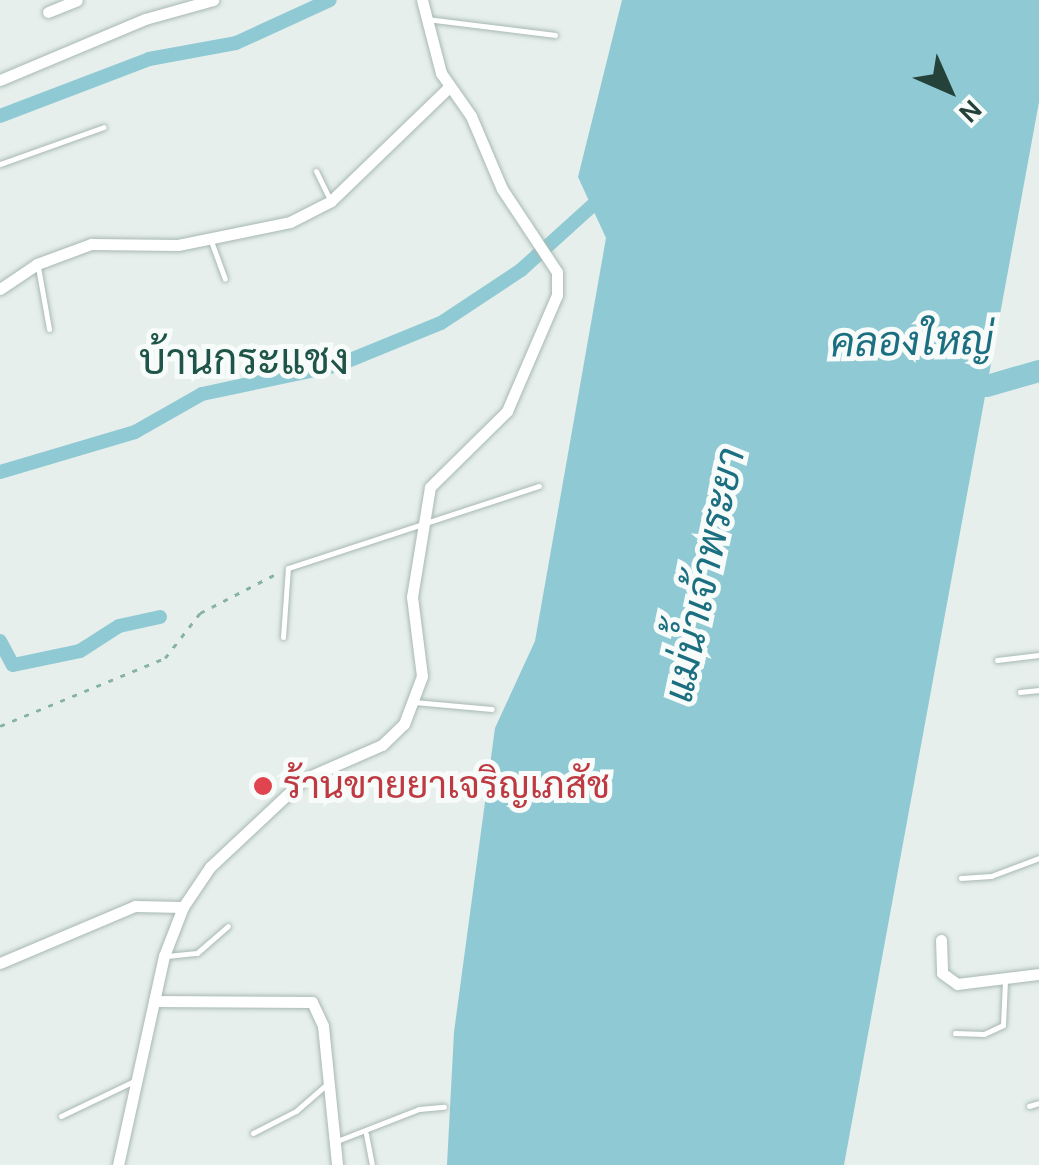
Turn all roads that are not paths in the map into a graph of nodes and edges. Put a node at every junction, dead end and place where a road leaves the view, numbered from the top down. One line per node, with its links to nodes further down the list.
1 (78, 0): 4 (street)
2 (213, 0): 7 (street)
3 (422, 0): 5 (street)
4 (48, 12)
5 (424, 18): 6 (lane); 8 (street)
6 (555, 35)
7 (0, 80)
8 (449, 86): 12 (street); 19 (street)
9 (104, 127): 10 (lane)
10 (0, 164)
11 (316, 171): 12 (lane)
12 (331, 201): 13 (street)
13 (211, 241): 14 (street); 15 (lane)
14 (37, 264): 16 (street); 17 (lane)
15 (226, 278)
16 (1, 285)
17 (49, 329)
18 (539, 486): 19 (lane)
19 (424, 520): 20 (lane); 25 (street)
20 (283, 637)
21 (1039, 654): 22 (lane)
22 (997, 660)
23 (1039, 690): 24 (lane)
24 (1020, 692)
25 (414, 702): 26 (lane); 29 (street)
26 (492, 708)
27 (1039, 858): 28 (lane)
28 (961, 878)
29 (183, 907): 32 (street); 33 (street)
30 (228, 926): 32 (lane)
31 (941, 940): 35 (street)
32 (164, 956): 36 (street)
33 (0, 963)
34 (1039, 974): 35 (street)
35 (1005, 978): 37 (lane)
36 (154, 1001): 38 (street); 39 (street)
37 (955, 1033)
38 (136, 1080): 43 (lane); 47 (street)
39 (329, 1083): 44 (lane); 46 (street)
40 (1039, 1103): 41 (lane)
41 (1029, 1106)
42 (444, 1107): 45 (lane)
43 (61, 1116)
44 (252, 1132)
45 (366, 1134): 46 (lane); 49 (lane)
46 (334, 1141): 48 (street)
47 (118, 1165)
48 (336, 1165)
49 (372, 1165)

